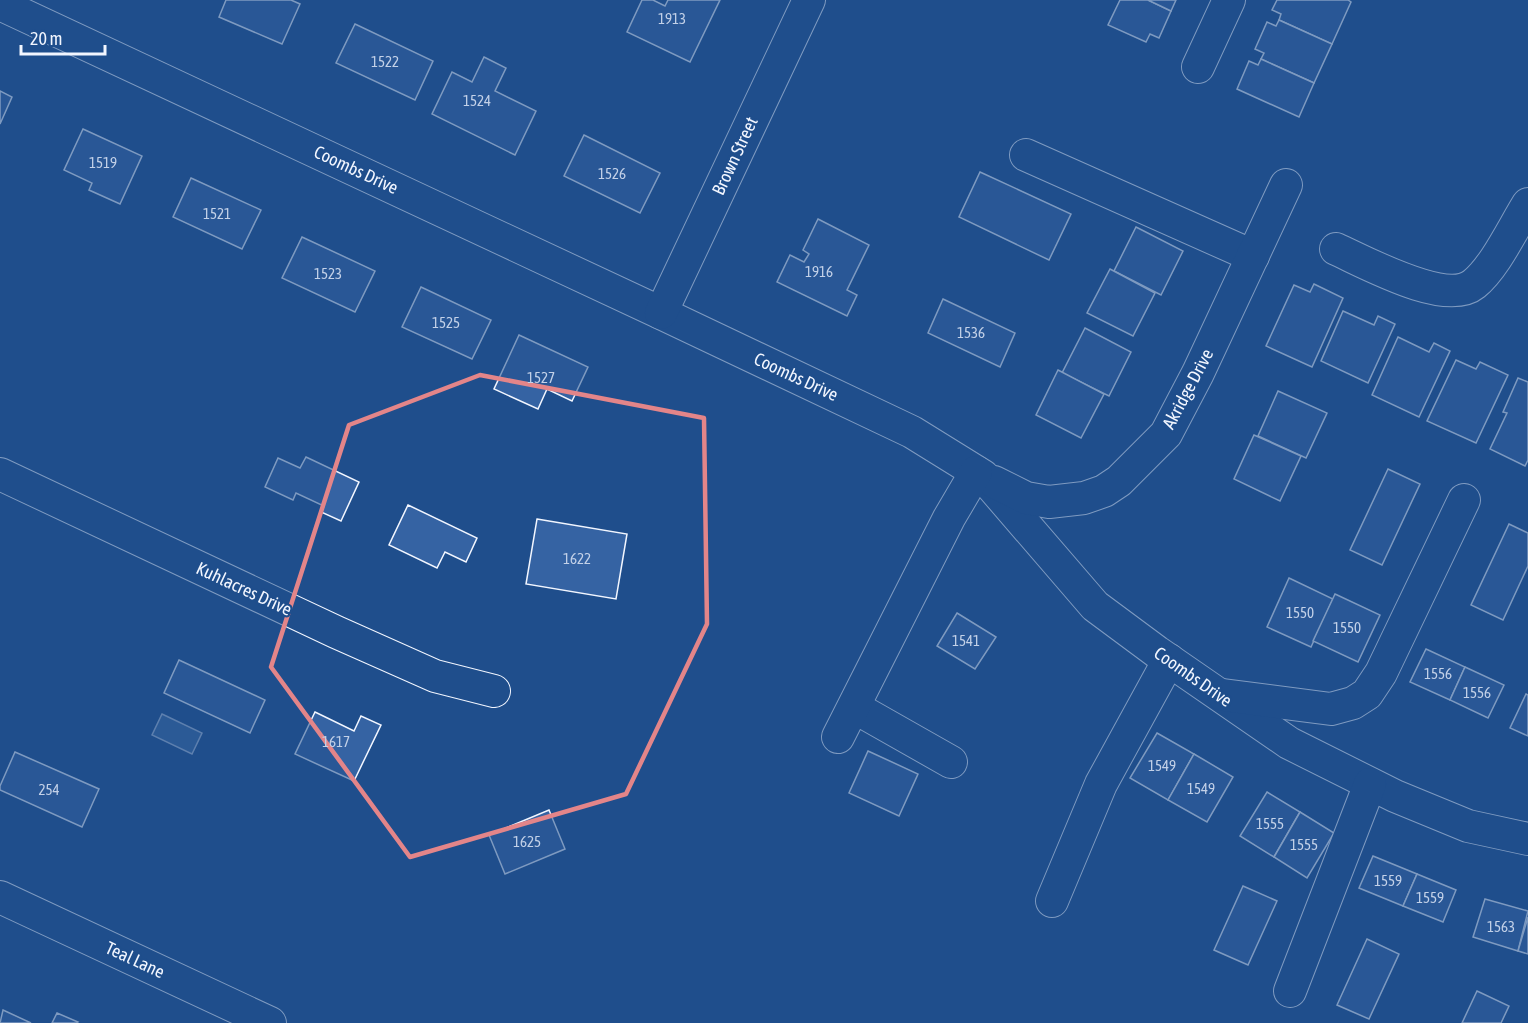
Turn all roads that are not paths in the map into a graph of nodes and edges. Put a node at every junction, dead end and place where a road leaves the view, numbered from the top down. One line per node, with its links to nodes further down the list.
1 (808, 0): 10 (street, Brown Street)
2 (1229, 0): 4 (street)
3 (0, 4): 10 (street, Coombs Drive)
4 (1198, 67)
5 (1026, 155): 9 (street)
6 (1286, 185): 9 (street, Akridge Drive)
7 (1528, 204): 8 (street)
8 (1336, 249)
9 (1253, 256): 12 (street, Akridge Drive)
10 (661, 313): 12 (street, Coombs Drive)
11 (0, 474): 15 (street, Kuhlacres Drive)
12 (979, 474): 14 (street, Coombs Drive); 17 (street)
13 (1464, 500): 16 (street)
14 (1169, 660): 16 (street, Coombs Drive); 23 (street)
15 (494, 691)
16 (1217, 694): 20 (street, Coombs Drive)
17 (854, 707): 18 (street); 19 (street)
18 (838, 737)
19 (951, 762)
20 (1370, 784): 21 (street, Coombs Drive); 24 (street)
21 (1528, 839)
22 (0, 897): 25 (street, Teal Lane)
23 (1052, 901)
24 (1290, 991)
25 (270, 1023)

